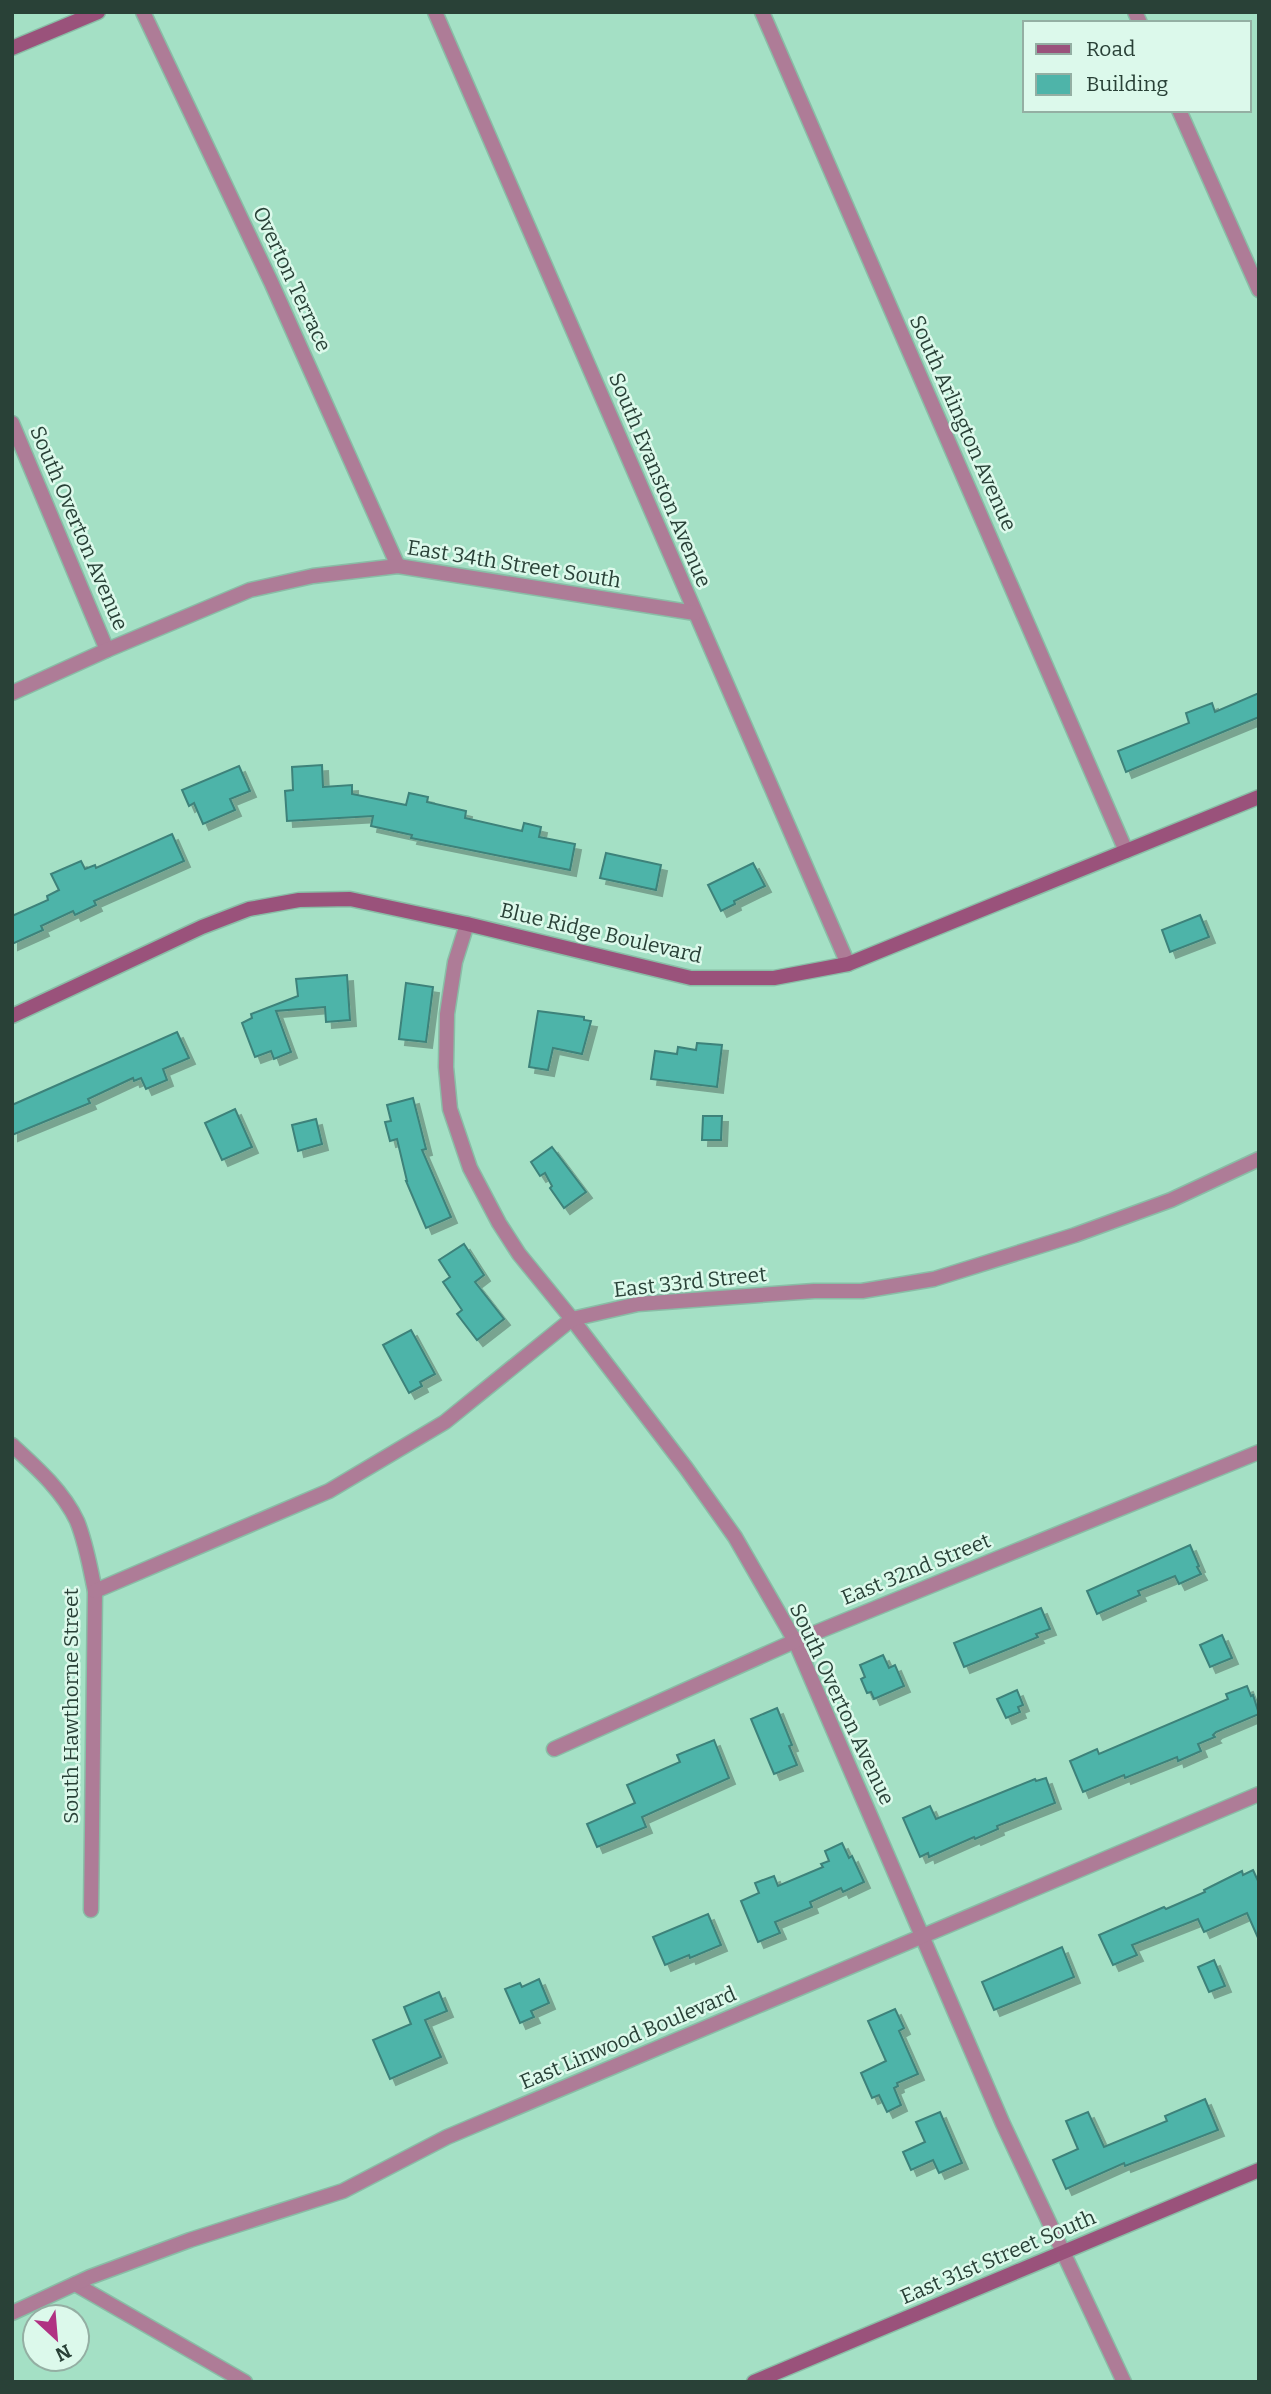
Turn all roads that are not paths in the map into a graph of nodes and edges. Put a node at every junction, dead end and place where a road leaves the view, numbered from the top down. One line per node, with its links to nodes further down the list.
1 (98, 12): 5 (street)
2 (143, 12): 9 (street, Overton Terrace)
3 (435, 12): 10 (street, South Evanston Avenue)
4 (761, 12): 14 (street, South Arlington Avenue)
5 (12, 48)
6 (1180, 112): 7 (street)
7 (1259, 290)
8 (12, 423): 11 (street, South Overton Avenue)
9 (398, 566): 10 (street, East 34th Street South); 11 (street, East 34th Street South)
10 (695, 613): 16 (street, South Evanston Avenue)
11 (107, 650): 12 (street, East 34th Street South)
12 (12, 693)
13 (1259, 797): 14 (street, Blue Ridge Boulevard)
14 (1126, 851): 16 (street, Blue Ridge Boulevard)
15 (467, 924): 16 (street, Blue Ridge Boulevard); 17 (street, Blue Ridge Boulevard); 19 (street, South Overton Avenue)
16 (848, 964)
17 (12, 1016)
18 (1259, 1159): 19 (street, East 33rd Street)
19 (572, 1319): 22 (street, East 33rd Street); 23 (street, South Overton Avenue)
20 (12, 1445): 22 (street, South Hawthorne Street)
21 (1259, 1452): 23 (street, East 32nd Street)
22 (95, 1591): 26 (street, South Hawthorne Street)
23 (795, 1641): 24 (street, East 32nd Street); 27 (street, South Overton Avenue)
24 (554, 1749)
25 (1259, 1794): 27 (street, East Linwood Boulevard)
26 (91, 1910)
27 (924, 1937): 29 (street, South Overton Avenue); 30 (street, East Linwood Boulevard)
28 (1259, 2170): 29 (street, East 31st Street South)
29 (1063, 2252): 33 (street, East 31st Street South); 34 (street, South Overton Avenue)
30 (75, 2284): 31 (street, East Linwood Boulevard); 32 (street)
31 (12, 2313)
32 (245, 2382)
33 (754, 2382)
34 (1124, 2382)

